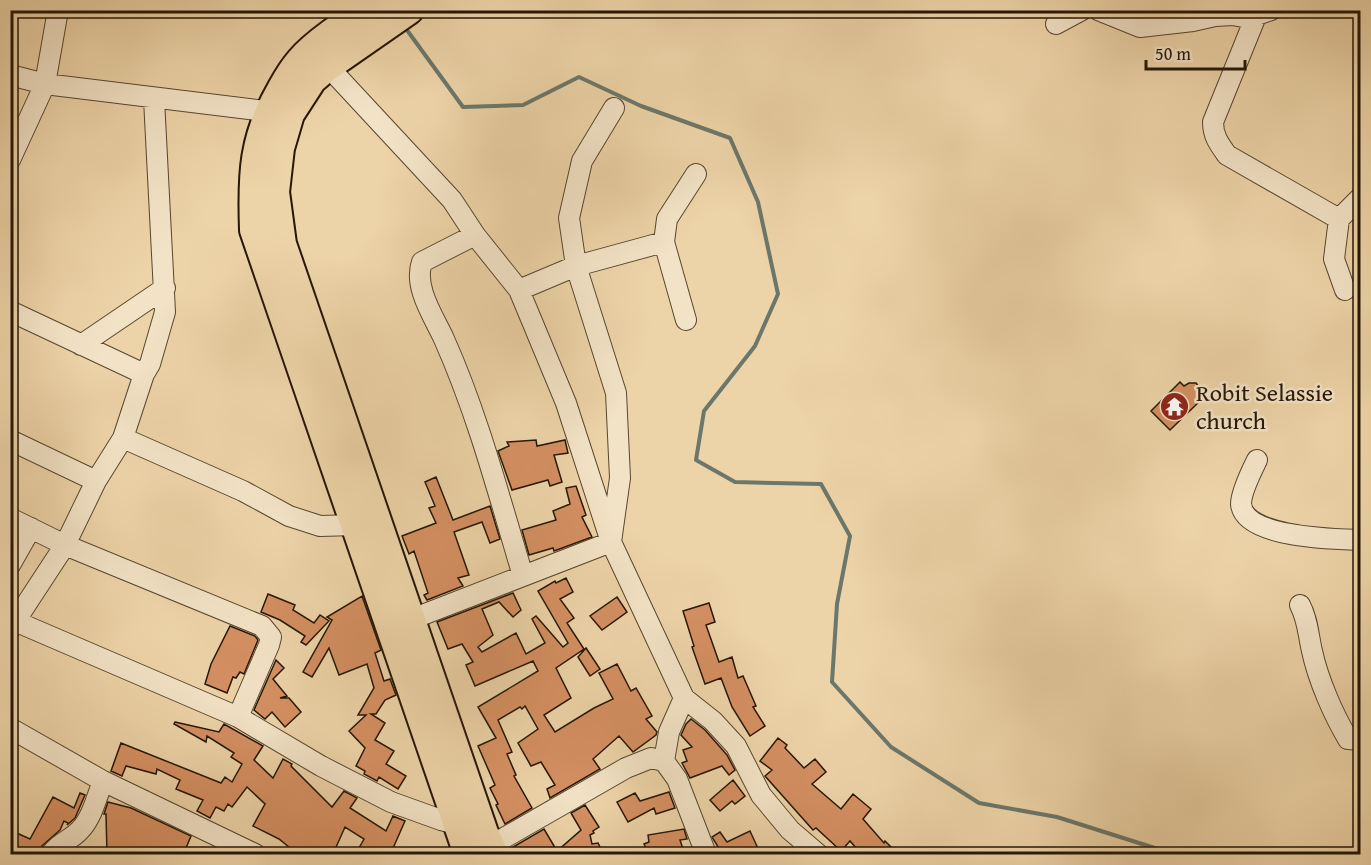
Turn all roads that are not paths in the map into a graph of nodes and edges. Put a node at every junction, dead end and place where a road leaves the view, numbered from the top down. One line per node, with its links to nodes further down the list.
1 (58, 10): 10 (street)
2 (409, 10): 7 (highway)
3 (1082, 10): 6 (street)
4 (1098, 10): 5 (street)
5 (1263, 13): 17 (street)
6 (1056, 24)
7 (358, 25): 8 (highway)
8 (320, 58): 13 (highway); 18 (street)
9 (10, 75): 10 (street)
10 (45, 84): 11 (street); 14 (street)
11 (154, 99): 13 (street); 21 (street)
12 (614, 108): 20 (street)
13 (280, 112): 33 (highway)
14 (10, 160)
15 (696, 174): 19 (street)
16 (1360, 198): 17 (street)
17 (1339, 219): 23 (street)
18 (475, 235): 22 (street); 39 (street)
19 (664, 242): 20 (street); 25 (street)
20 (576, 266): 22 (street); 36 (street)
21 (165, 288): 26 (street); 27 (street)
22 (519, 290): 36 (street)
23 (1345, 290)
24 (10, 311): 26 (street)
25 (686, 320)
26 (81, 345): 27 (street)
27 (144, 374): 28 (street)
28 (123, 438): 31 (street); 33 (street)
29 (10, 440): 31 (street)
30 (1257, 460): 35 (street)
31 (96, 481): 37 (street)
32 (10, 518): 34 (street)
33 (366, 522): 41 (highway); 49 (highway)
34 (31, 528): 37 (street); 38 (street)
35 (1360, 540)
36 (611, 542): 39 (street); 43 (street)
37 (65, 545): 42 (street); 44 (street)
38 (10, 565)
39 (523, 576): 41 (street)
40 (1300, 605): 46 (street)
41 (412, 619): 49 (highway)
42 (12, 623): 44 (street)
43 (684, 698): 47 (street); 54 (street)
44 (238, 717): 49 (street)
45 (10, 728): 48 (street)
46 (1360, 740)
47 (664, 761): 50 (street); 53 (street)
48 (103, 781): 51 (street); 52 (street)
49 (467, 819): 50 (highway)
50 (484, 852)
51 (51, 855)
52 (255, 855)
53 (706, 855)
54 (818, 855)

